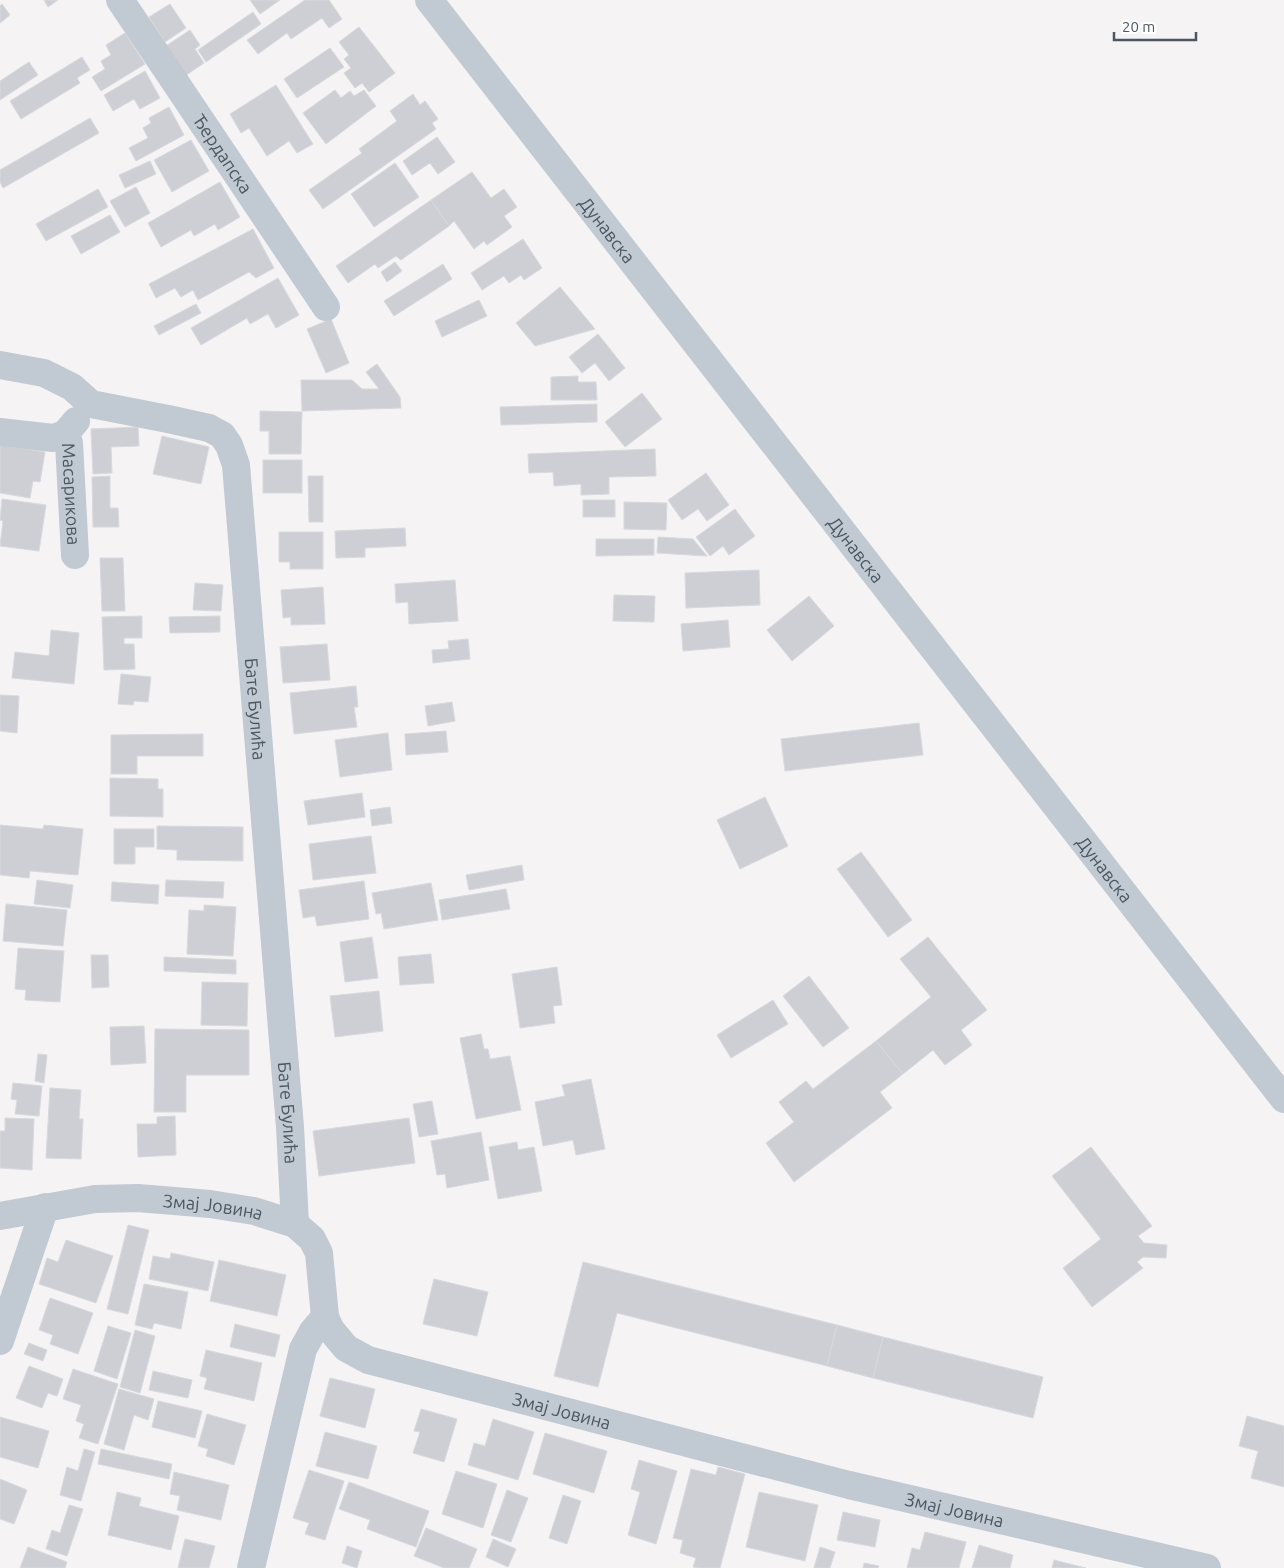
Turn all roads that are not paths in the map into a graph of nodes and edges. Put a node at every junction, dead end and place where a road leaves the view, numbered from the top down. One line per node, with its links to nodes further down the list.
1 (120, 0): 3 (street, Ђердапска)
2 (429, 0): 9 (street, Дунавска)
3 (326, 307)
4 (0, 365): 5 (street)
5 (91, 404): 7 (street, Масарикова); 12 (street, Бате Булића)
6 (0, 432): 7 (street, Масарикова)
7 (65, 434): 8 (street, Масарикова)
8 (75, 555)
9 (1284, 1099)
10 (44, 1207): 11 (street, Змај Јовина); 12 (street, Змај Јовина); 14 (street)
11 (0, 1216)
12 (295, 1224): 13 (street, Змај Јовина)
13 (326, 1317): 15 (street); 16 (street, Змај Јовина)
14 (0, 1341)
15 (251, 1568)
16 (1207, 1568)

